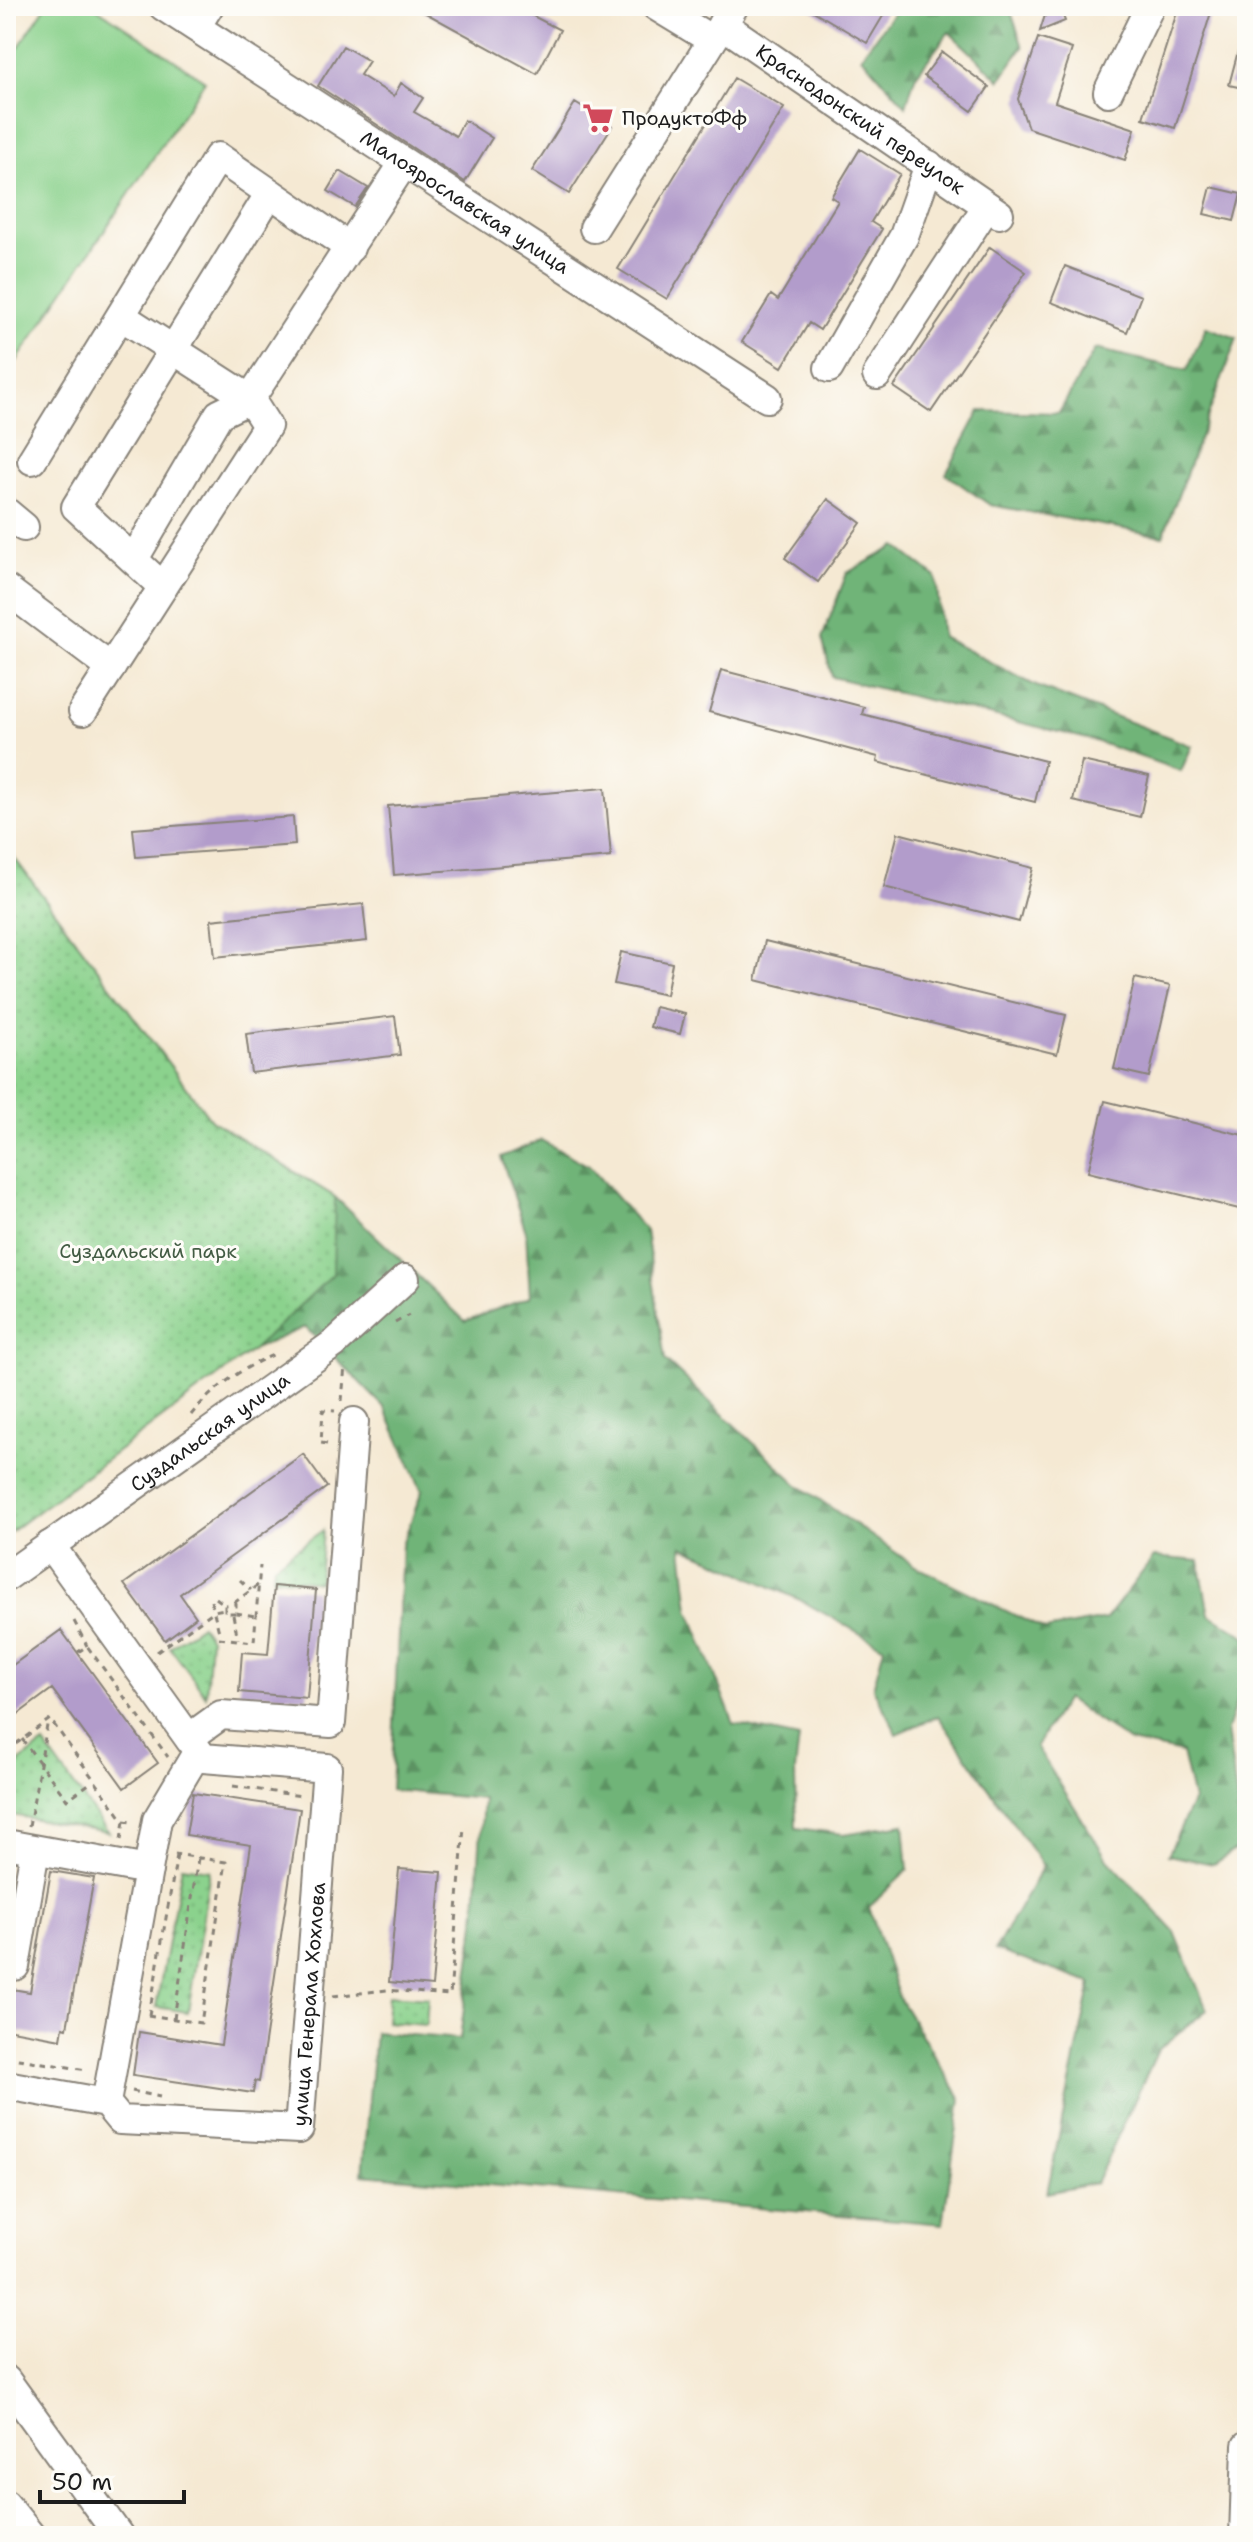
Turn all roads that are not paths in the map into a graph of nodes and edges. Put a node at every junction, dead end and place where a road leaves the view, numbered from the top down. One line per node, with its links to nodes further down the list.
1 (163, 6): 4 (street, Малоярославская улица)
2 (656, 6): 5 (street, Краснодонский переулок)
3 (1150, 6): 6 (street)
4 (202, 16): 7 (street, Малоярославская улица)
5 (723, 24): 8 (street, Краснодонский переулок); 10 (street)
6 (1108, 92)
7 (404, 163): 11 (street); 16 (street, Малоярославская улица)
8 (929, 165): 14 (street); 15 (street, Краснодонский переулок)
9 (270, 193): 11 (street); 12 (street); 13 (street)
10 (594, 228)
11 (350, 248): 17 (street)
12 (121, 316): 13 (street); 18 (street)
13 (173, 349): 17 (street); 19 (street)
14 (829, 368)
15 (877, 375)
16 (767, 398)
17 (250, 399): 19 (street); 20 (street)
18 (32, 460)
19 (134, 559): 20 (street)
20 (163, 587): 22 (street)
21 (6, 589): 22 (street)
22 (111, 668): 23 (street)
23 (83, 711)
24 (405, 1279): 26 (street, Суздальская улица)
25 (354, 1422): 28 (street)
26 (50, 1545): 27 (street, Суздальская улица); 28 (street)
27 (6, 1577)
28 (194, 1744): 30 (street); 33 (street, улица Генерала Хохлова)
29 (22, 1847): 30 (street); 31 (street)
30 (159, 1858): 33 (street)
31 (6, 1965)
32 (6, 2085): 33 (street, улица Генерала Хохлова)
33 (106, 2103)
34 (6, 2380): 39 (street)
35 (1247, 2446): 36 (street)
36 (1247, 2463): 40 (street)
37 (6, 2505): 38 (street)
38 (31, 2536)
39 (119, 2536)
40 (1244, 2536)

